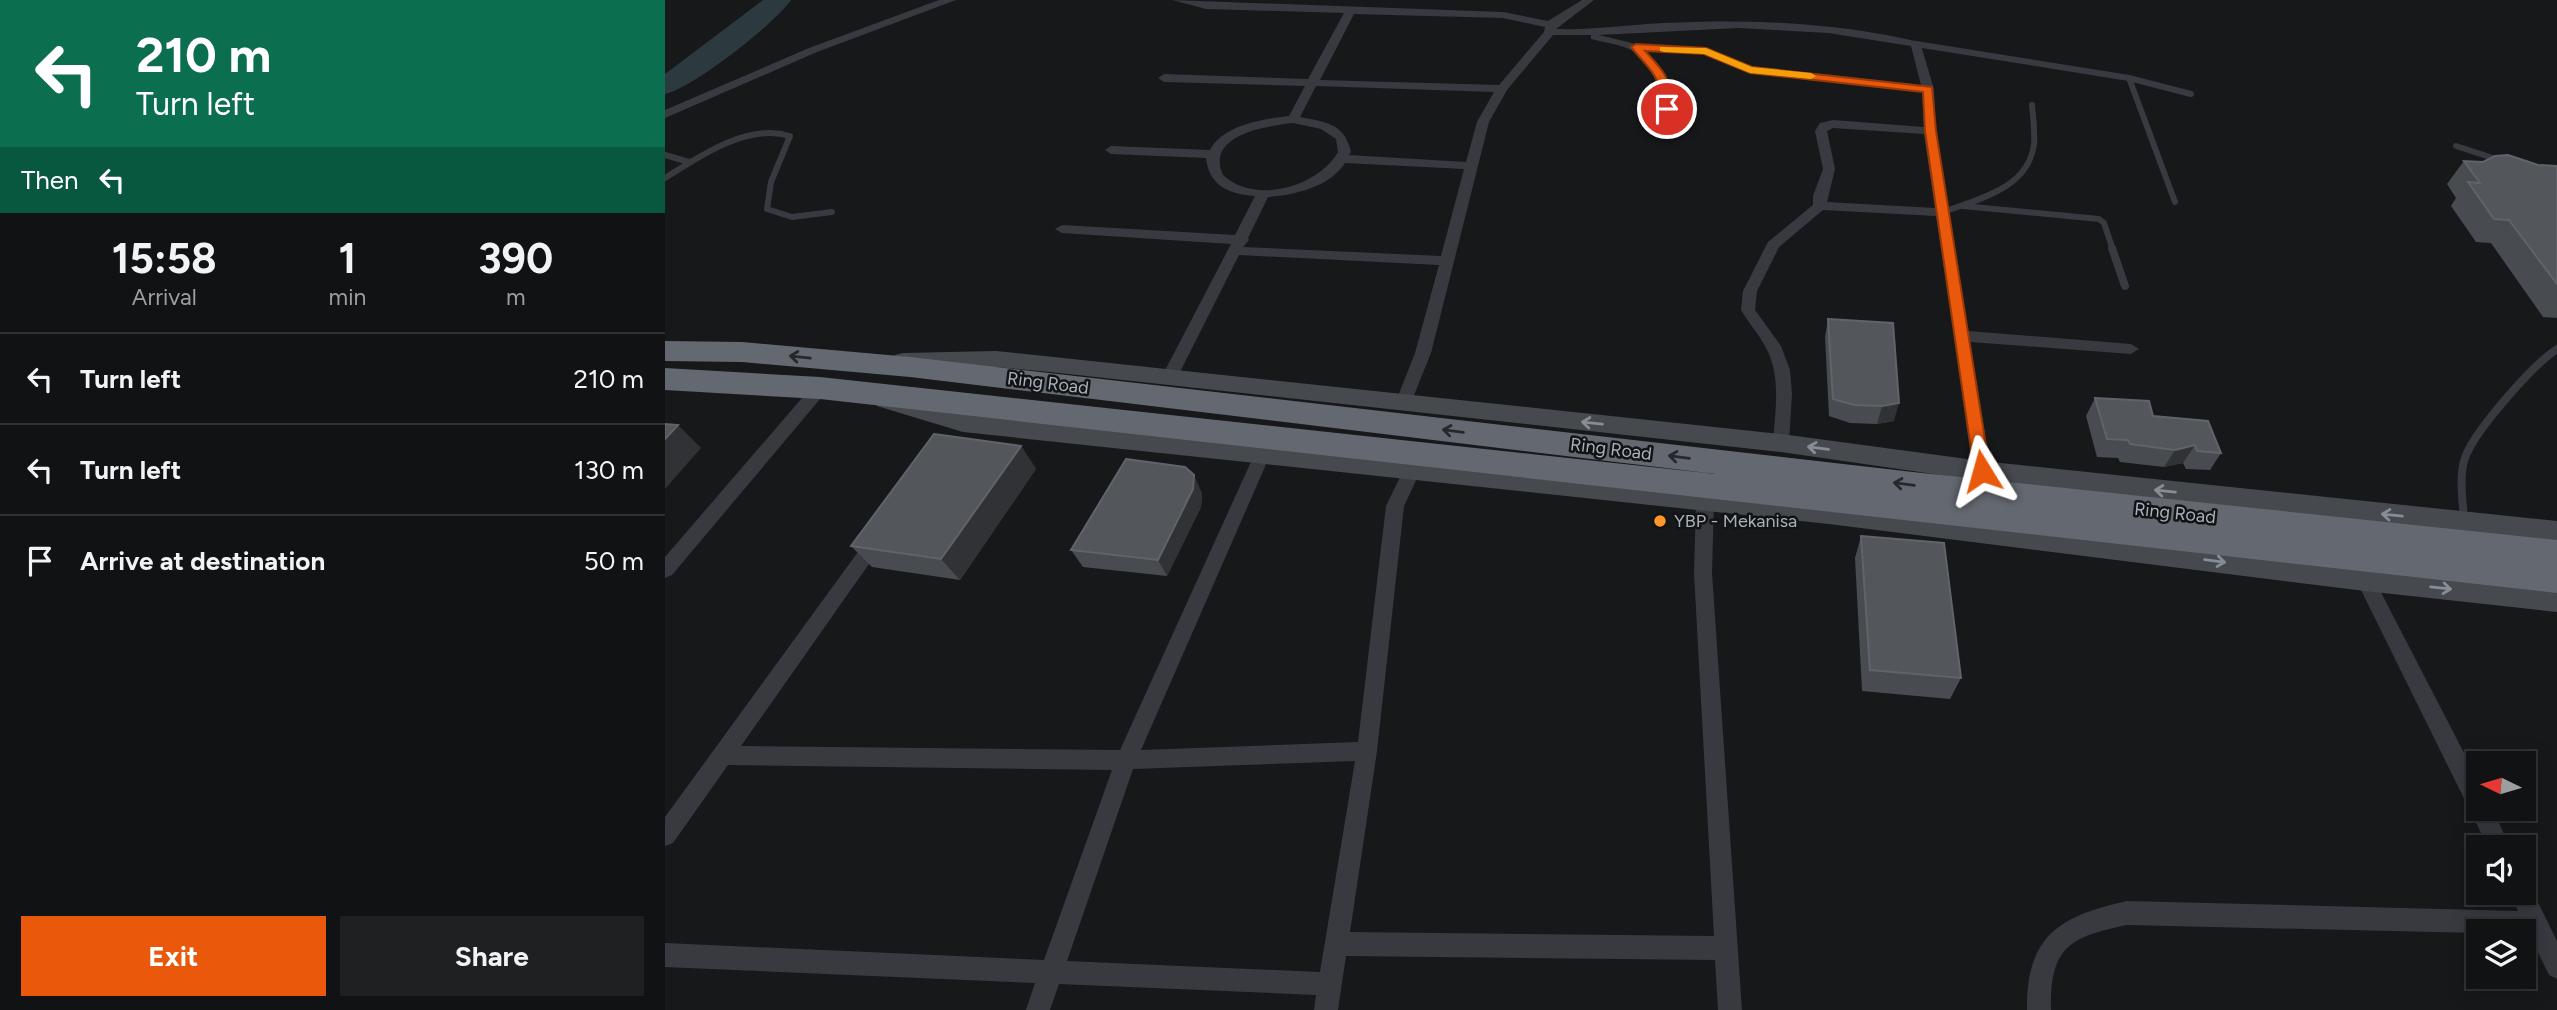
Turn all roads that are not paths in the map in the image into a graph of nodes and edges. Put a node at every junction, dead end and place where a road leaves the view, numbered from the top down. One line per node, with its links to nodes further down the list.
1 (951, 0): 16 (street)
2 (1177, 0): 4 (street)
3 (1589, 0): 5 (street)
4 (1351, 10): 5 (street); 11 (street)
5 (1550, 29): 6 (street); 12 (street)
6 (1581, 33): 7 (street); 8 (street)
7 (1916, 44): 10 (lane); 13 (street)
8 (1636, 47): 13 (street); 18 (street)
9 (1164, 78): 11 (street)
10 (2129, 78): 14 (lane); 30 (lane)
11 (1315, 82): 12 (street); 17 (street)
12 (1502, 89): 26 (street)
13 (1928, 89): 19 (street)
14 (2191, 94)
15 (2032, 105): 32 (lane)
16 (665, 114)
17 (1293, 119): 22 (street); 24 (street)
18 (1668, 128)
19 (1930, 131): 31 (street); 34 (street)
20 (2456, 146): 27 (lane)
21 (1111, 150): 22 (street)
22 (1213, 154): 29 (street)
23 (665, 155): 25 (lane)
24 (1343, 159): 26 (street); 29 (street)
25 (689, 162): 28 (lane); 33 (lane)
26 (1473, 166): 37 (street)
27 (2517, 166)
28 (665, 178)
29 (1263, 194): 36 (street)
30 (2175, 202)
31 (1820, 206): 34 (street); 48 (street)
32 (1963, 206): 34 (lane); 38 (lane)
33 (832, 212)
34 (1943, 212): 39 (street)
35 (1062, 229): 36 (street)
36 (1239, 245): 37 (street); 45 (street)
37 (1449, 261): 47 (street)
38 (2125, 286)
39 (1962, 336): 40 (street); 51 (street)
40 (2131, 349)
41 (2557, 349): 54 (lane)
42 (665, 351): 43 (highway, Ring Road, one-way to 42)
43 (865, 378): 45 (street); 46 (highway, Ring Road); 49 (street); 56 (highway, Ring Road, one-way to 43); 58 (highway, Ring Road)
44 (665, 379): 46 (highway, Ring Road)
45 (1170, 379): 47 (street)
46 (820, 388): 57 (street)
47 (1404, 401): 48 (street, one-way to 47)
48 (1781, 443): 51 (street, one-way to 48)
49 (1262, 453): 50 (street); 63 (street)
50 (1412, 470): 52 (street); 61 (street)
51 (1982, 471): 54 (street, one-way to 51)
52 (1705, 501): 59 (street, one-way to 59); 69 (street)
53 (891, 520): 62 (street)
54 (2464, 522): 55 (street)
55 (2557, 532)
56 (2557, 554)
57 (665, 570)
58 (2557, 579)
59 (2365, 580): 60 (street, one-way to 60); 64 (street)
60 (2557, 600)
61 (1367, 751): 63 (street); 68 (street)
62 (724, 755): 63 (street); 65 (street)
63 (1126, 760): 72 (street)
64 (2466, 778)
65 (665, 835)
66 (2466, 921): 77 (street)
67 (2536, 923): 71 (street)
68 (1335, 944): 69 (street); 73 (street)
69 (1728, 947): 76 (street)
70 (665, 955): 72 (street)
71 (2557, 967)
72 (1052, 971): 73 (street); 74 (street)
73 (1331, 984): 75 (street)
74 (1038, 1010)
75 (1326, 1010)
76 (1730, 1010)
77 (2039, 1010)

